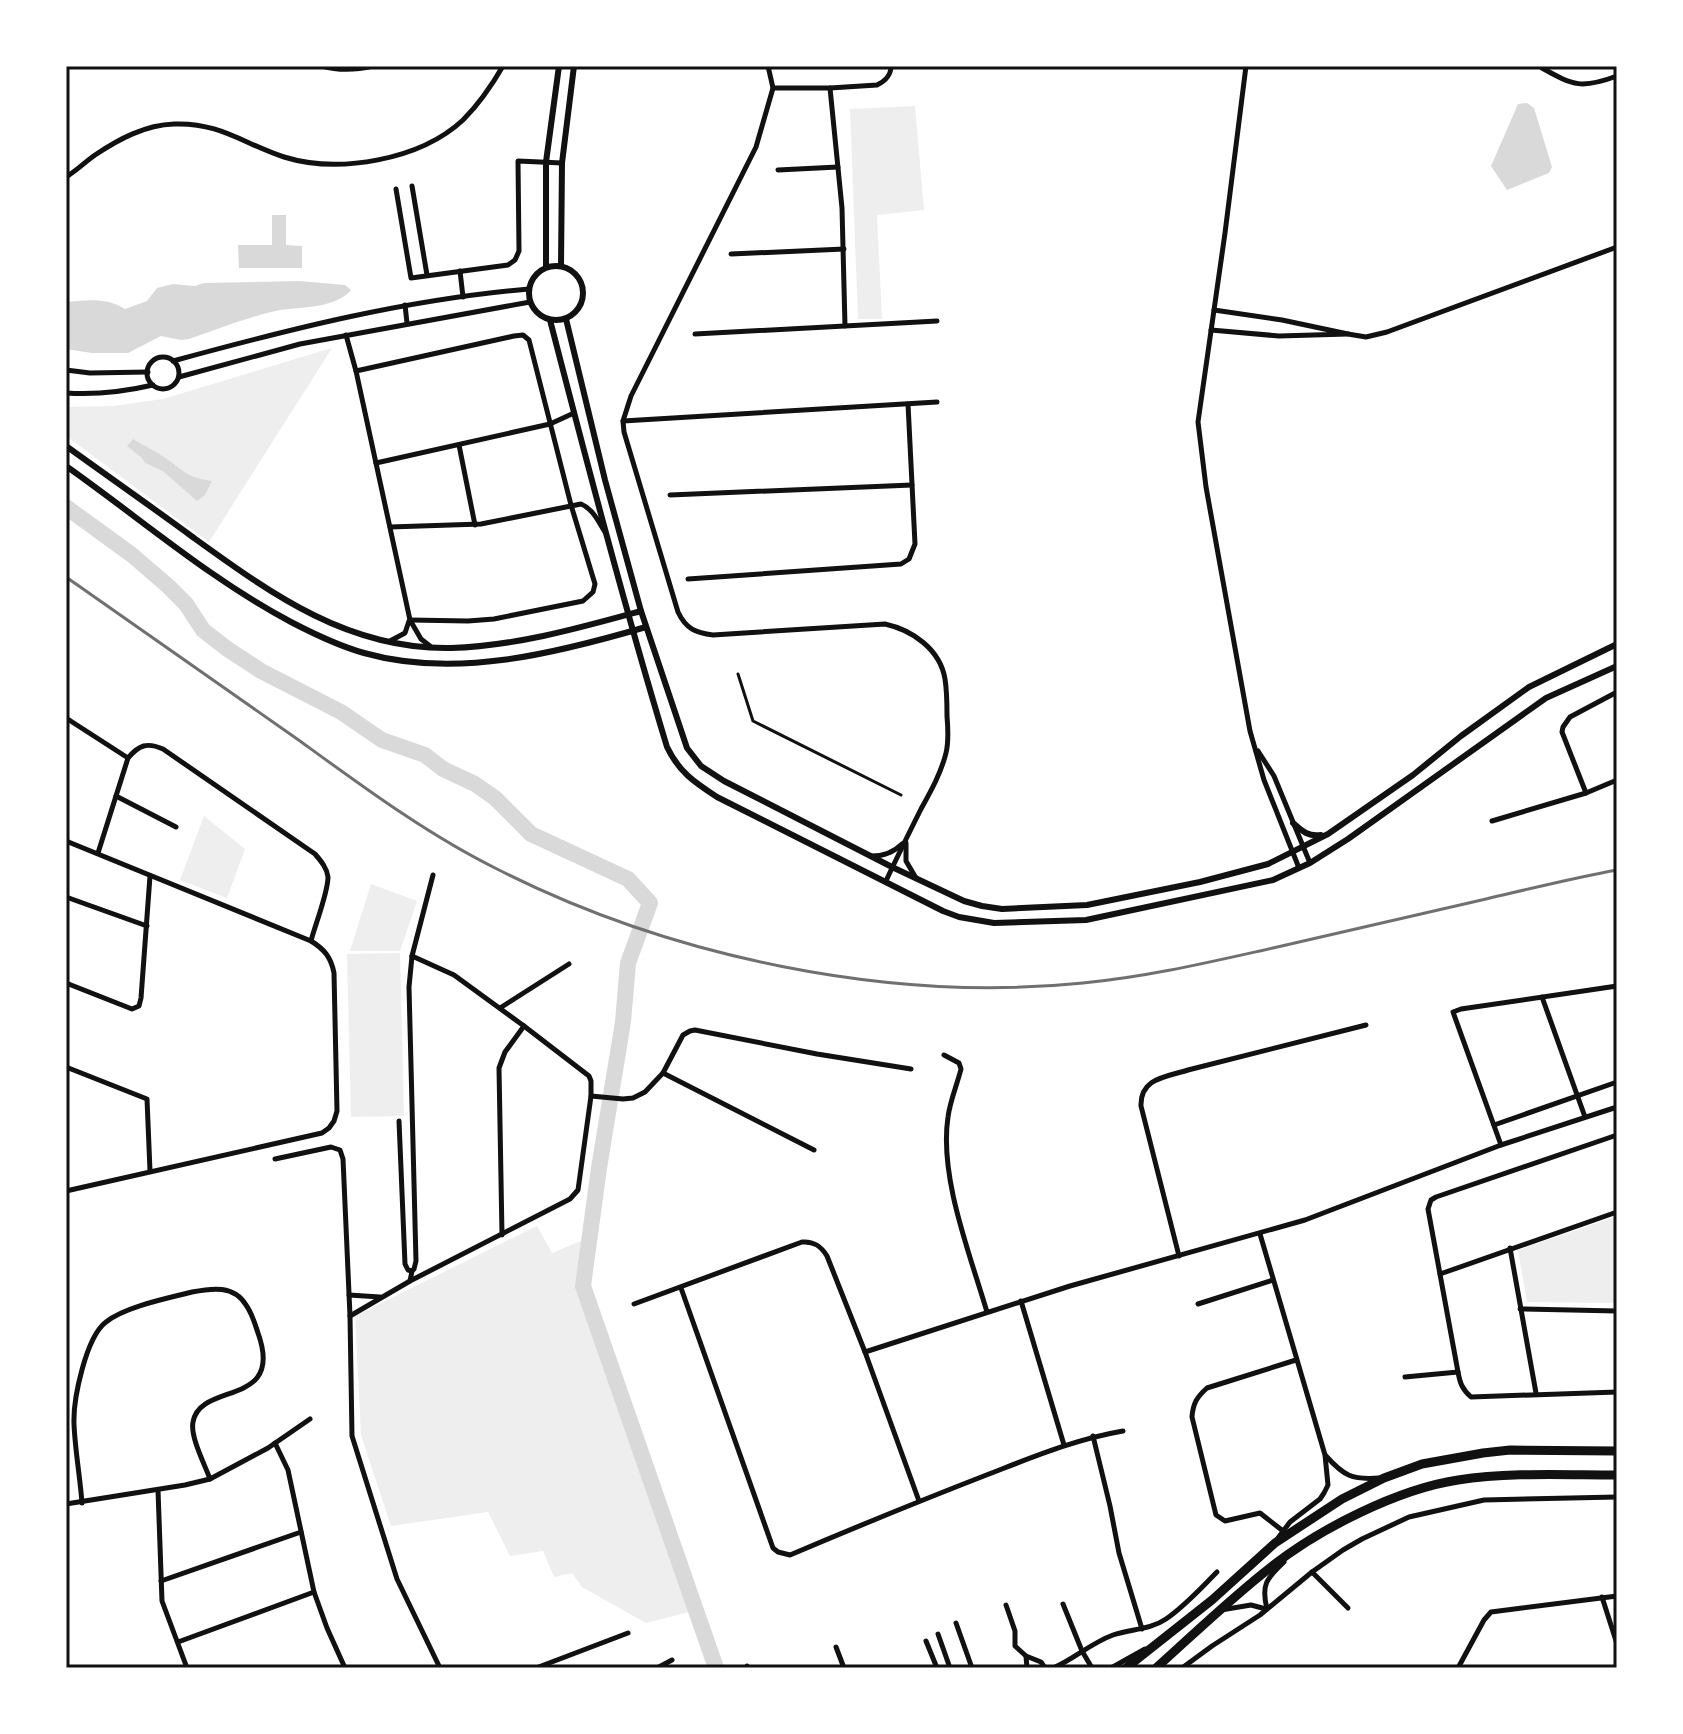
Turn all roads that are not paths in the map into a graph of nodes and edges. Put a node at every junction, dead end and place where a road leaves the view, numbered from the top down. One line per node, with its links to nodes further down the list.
1 (322, 66): 2 (street)
2 (373, 66)
3 (503, 66): 17 (street)
4 (559, 66): 13 (street)
5 (574, 66): 14 (street)
6 (768, 66): 11 (street)
7 (891, 66): 12 (street)
8 (1246, 66): 31 (street)
9 (1542, 68): 10 (street)
10 (1617, 76)
11 (773, 88): 12 (street); 51 (street)
12 (830, 88): 15 (street)
13 (546, 162): 14 (street); 24 (street); 25 (street)
14 (562, 163): 23 (street)
15 (838, 167): 16 (street); 21 (street)
16 (778, 170)
17 (66, 177)
18 (412, 186): 26 (street)
19 (396, 189): 26 (street)
20 (1617, 247): 39 (street)
21 (844, 249): 22 (street); 36 (street)
22 (731, 254)
23 (561, 266): 24 (street); 32 (street)
24 (546, 267): 27 (street)
25 (460, 271): 26 (street); 28 (street)
26 (427, 276)
27 (529, 289): 28 (street); 29 (street)
28 (463, 297): 30 (street)
29 (530, 302): 33 (street); 35 (street)
30 (405, 305): 35 (street); 41 (street)
31 (1214, 310): 37 (street); 39 (street)
32 (566, 319): 33 (street); 64 (street)
33 (550, 320): 50 (street)
34 (937, 321): 36 (street)
35 (407, 323): 40 (street)
36 (845, 326): 38 (street)
37 (1211, 330): 39 (street); 76 (street)
38 (695, 334)
39 (1348, 334)
40 (346, 335): 43 (street); 45 (street)
41 (173, 361): 44 (street); 45 (street)
42 (66, 370): 44 (street)
43 (356, 371): 52 (street); 55 (street)
44 (148, 372): 46 (street)
45 (179, 377): 46 (street)
46 (153, 385): 47 (street)
47 (66, 393)
48 (937, 402): 49 (street)
49 (908, 404): 51 (street); 57 (street)
50 (574, 413): 52 (street); 62 (street)
51 (623, 421): 86 (street)
52 (550, 424): 53 (street); 59 (street)
53 (459, 445): 55 (street); 60 (street)
54 (66, 446): 69 (street)
55 (376, 463): 61 (street)
56 (66, 466): 68 (street)
57 (912, 485): 58 (street); 63 (street)
58 (670, 495)
59 (571, 505): 60 (street); 62 (street); 66 (street)
60 (475, 525): 61 (street)
61 (390, 527): 66 (street)
62 (607, 537): 65 (street)
63 (688, 579)
64 (641, 611): 65 (street); 67 (street)
65 (628, 615): 68 (street); 71 (street)
66 (410, 620): 69 (street); 71 (street)
67 (646, 627): 68 (street); 91 (street)
68 (632, 631): 98 (street)
69 (389, 641): 71 (street)
70 (1617, 644): 85 (street)
71 (430, 646)
72 (1617, 666): 92 (street)
73 (738, 674): 80 (lane)
74 (1617, 692): 79 (street)
75 (66, 718): 77 (street)
76 (1255, 747): 83 (street); 89 (street)
77 (128, 758): 81 (street); 101 (street)
78 (1617, 780): 79 (street)
79 (1586, 793): 82 (street)
80 (901, 795)
81 (116, 796): 84 (street); 90 (street)
82 (1492, 821)
83 (1293, 823): 85 (street); 88 (street)
84 (176, 827)
85 (1328, 834): 88 (street)
86 (907, 838): 91 (street); 93 (street); 97 (street)
87 (66, 841): 90 (street)
88 (1302, 847): 89 (street); 92 (street)
89 (1293, 851): 94 (street); 97 (street)
90 (98, 853): 96 (street)
91 (871, 856): 93 (street)
92 (1310, 863): 94 (street)
93 (892, 867): 97 (street); 98 (street)
94 (1299, 868): 98 (street)
95 (433, 875): 102 (street)
96 (150, 876): 100 (street); 101 (street)
97 (916, 878)
98 (886, 881)
99 (66, 897): 100 (street)
100 (147, 926): 104 (street)
101 (311, 941): 125 (street)
102 (412, 956): 107 (street); 132 (street)
103 (569, 964): 107 (street)
104 (66, 983)
105 (1617, 986): 106 (street)
106 (1542, 997): 116 (street); 120 (street)
107 (500, 1008): 109 (street)
108 (1366, 1025): 131 (street)
109 (524, 1026): 115 (street); 129 (street)
110 (944, 1055): 144 (street)
111 (66, 1067): 125 (street)
112 (911, 1069): 113 (street)
113 (663, 1073): 115 (street); 123 (street)
114 (1617, 1082): 116 (street)
115 (591, 1096): 129 (street)
116 (1578, 1096): 118 (street); 120 (street)
117 (1617, 1107): 118 (street)
118 (1585, 1117): 122 (street)
119 (399, 1121): 132 (street)
120 (1494, 1125): 122 (street)
121 (1617, 1135): 133 (street)
122 (1501, 1145): 128 (street)
123 (814, 1150)
124 (275, 1159): 137 (street)
125 (150, 1171): 126 (street)
126 (66, 1191)
127 (1617, 1212): 130 (street)
128 (1260, 1234): 131 (street); 134 (street)
129 (502, 1235): 135 (street)
130 (1510, 1248): 133 (street); 142 (street)
131 (1179, 1256): 139 (street)
132 (412, 1271): 135 (street)
133 (1440, 1274): 148 (street)
134 (1273, 1280): 141 (street); 147 (street)
135 (410, 1281): 138 (street)
136 (681, 1288): 140 (street); 146 (street); 164 (street)
137 (349, 1295): 138 (street); 145 (street)
138 (382, 1297): 145 (street)
139 (1021, 1301): 144 (street); 156 (street)
140 (634, 1304)
141 (1198, 1304)
142 (1520, 1309): 143 (street); 151 (street)
143 (1617, 1311)
144 (987, 1312): 146 (street)
145 (350, 1316): 197 (street)
146 (865, 1352): 164 (street)
147 (1296, 1360): 158 (street); 167 (street)
148 (1458, 1372): 149 (street); 151 (street)
149 (1405, 1377)
150 (1617, 1392): 151 (street)
151 (1536, 1394)
152 (310, 1419): 155 (street)
153 (1123, 1431): 154 (street)
154 (1093, 1436): 156 (street); 183 (street)
155 (275, 1443): 161 (street); 168 (street)
156 (1064, 1445): 164 (street)
157 (1617, 1451): 160 (highway)
158 (1325, 1455): 160 (street); 167 (street)
159 (1617, 1475): 170 (highway)
160 (1384, 1478): 169 (highway)
161 (210, 1479): 162 (street); 165 (street)
162 (158, 1489): 165 (street); 173 (street)
163 (1617, 1497): 172 (street)
164 (919, 1501)
165 (82, 1503): 166 (street)
166 (66, 1504)
167 (1283, 1531): 169 (street)
168 (301, 1532): 173 (street); 174 (street)
169 (1275, 1543): 188 (highway)
170 (1301, 1546): 180 (street); 181 (highway)
171 (1217, 1572): 183 (street)
172 (1312, 1572): 179 (street); 180 (street)
173 (161, 1581): 187 (street)
174 (314, 1592): 187 (street); 195 (street)
175 (1617, 1596): 176 (street)
176 (1602, 1597): 189 (street); 213 (street)
177 (1063, 1604): 191 (street)
178 (1006, 1605): 192 (street)
179 (1348, 1608)
180 (1267, 1609): 181 (street); 212 (street)
181 (1220, 1611): 211 (highway)
182 (956, 1623): 203 (street)
183 (1142, 1629): 191 (street)
184 (628, 1633): 198 (street)
185 (938, 1634): 202 (street)
186 (926, 1641): 201 (street)
187 (178, 1642): 196 (street)
188 (1158, 1643): 209 (street); 210 (highway)
189 (1617, 1644)
190 (836, 1647): 200 (street)
191 (1082, 1651): 194 (street); 208 (street)
192 (1026, 1656): 204 (street); 205 (street)
193 (672, 1660): 199 (street)
194 (1070, 1660): 206 (street); 207 (street)
195 (343, 1667)
196 (187, 1668)
197 (440, 1668)
198 (536, 1668)
199 (657, 1668)
200 (844, 1668)
201 (937, 1668)
202 (950, 1668)
203 (972, 1668)
204 (1027, 1668)
205 (1045, 1668)
206 (1053, 1668)
207 (1074, 1668)
208 (1092, 1668)
209 (1111, 1668)
210 (1126, 1668)
211 (1156, 1668)
212 (1182, 1668)
213 (1458, 1668)

